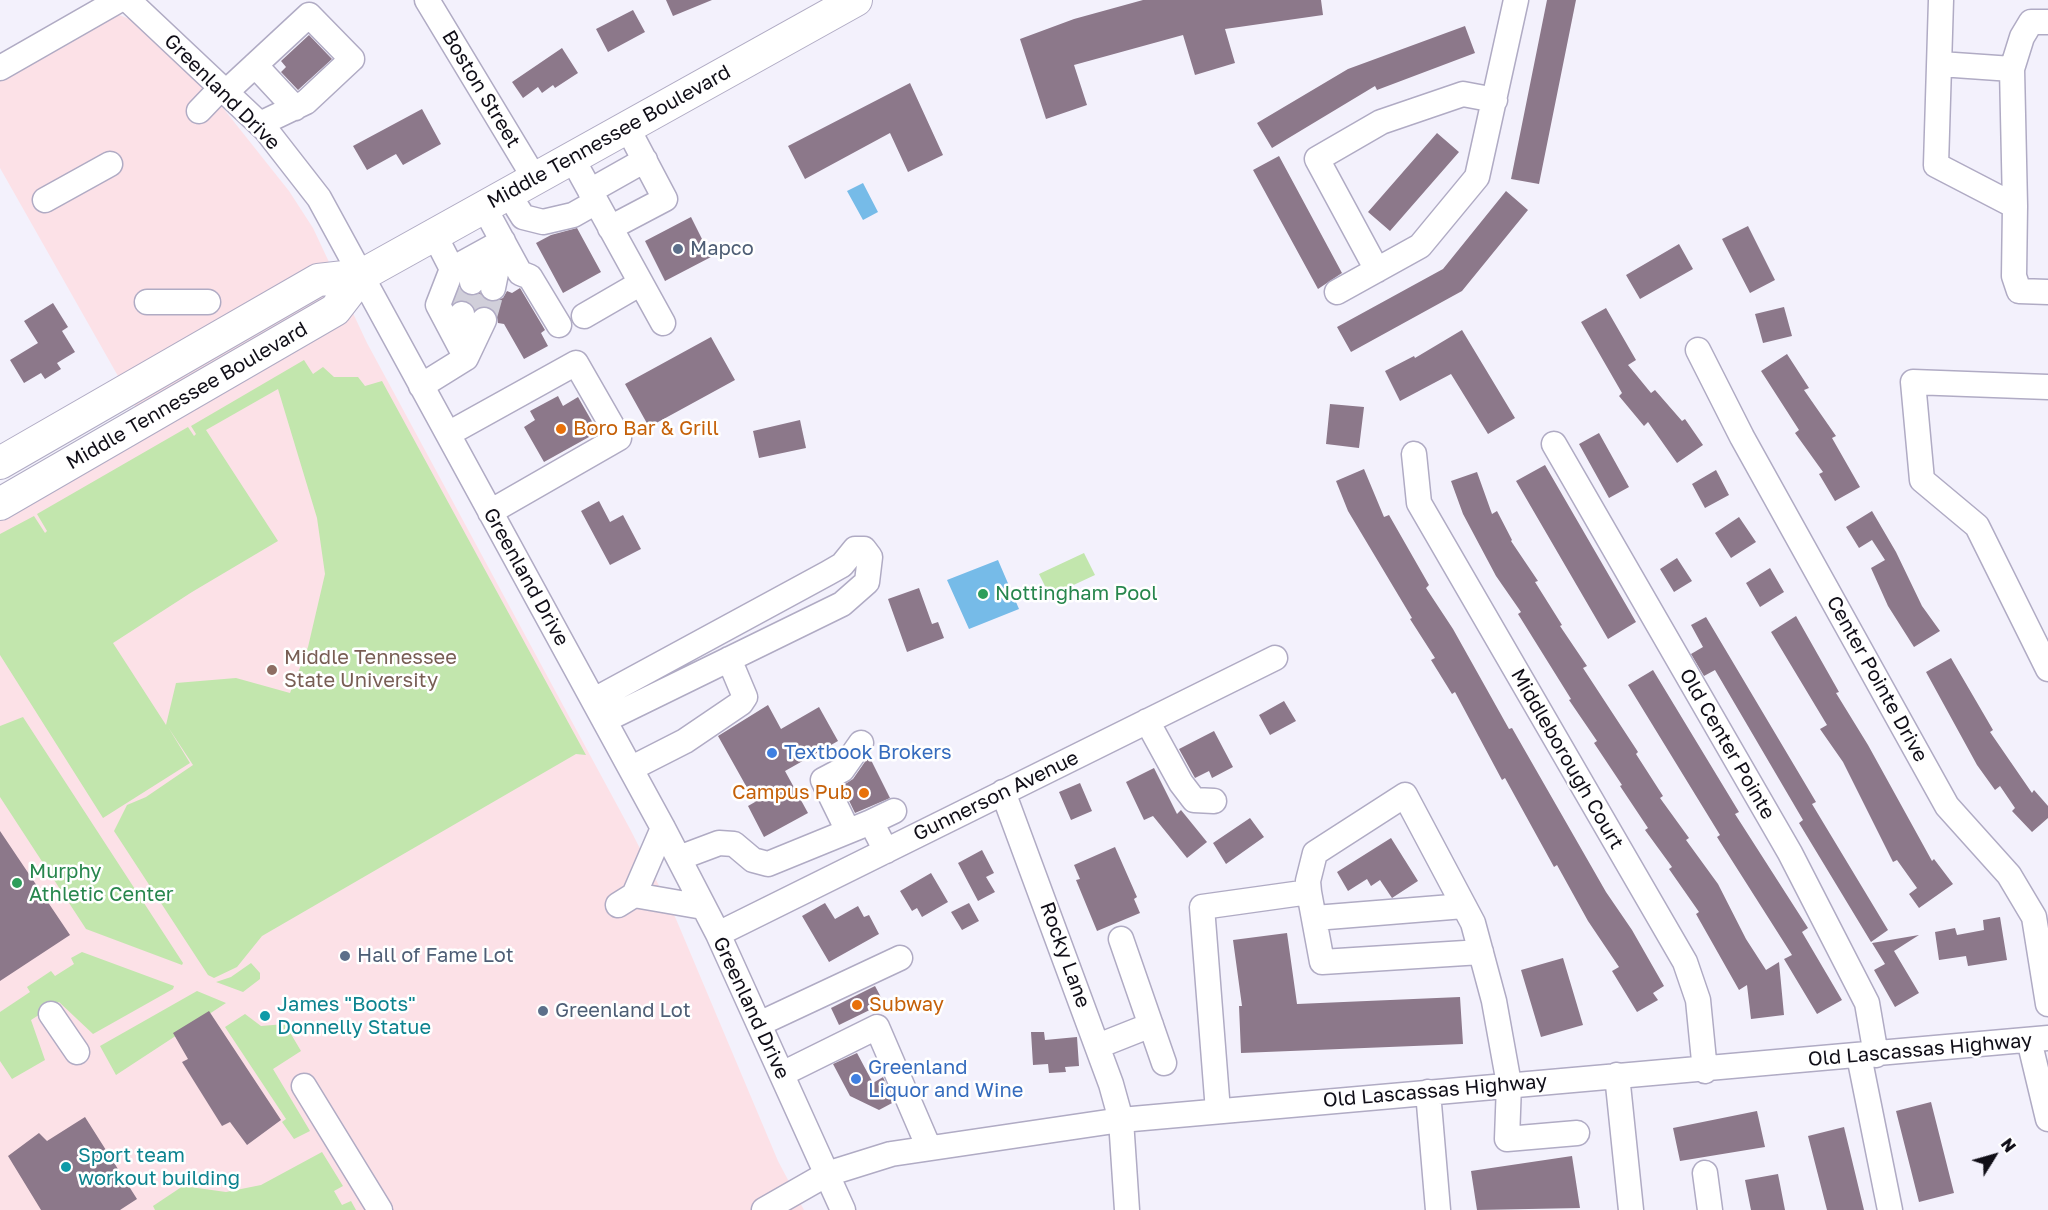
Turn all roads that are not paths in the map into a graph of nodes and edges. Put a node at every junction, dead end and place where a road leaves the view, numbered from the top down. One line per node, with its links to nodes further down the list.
1 (119, 0): 10 (street)
2 (128, 0): 12 (street, Greenland Drive)
3 (427, 0): 21 (street, Boston Street)
4 (856, 0): 17 (main road, Middle Tennessee Boulevard)
5 (1516, 0): 13 (street)
6 (1941, 0): 8 (street)
7 (2048, 22): 11 (street)
8 (1940, 64): 11 (street); 24 (street)
9 (255, 65): 12 (street); 14 (street); 14 (street)
10 (0, 69)
11 (2012, 69): 24 (street)
12 (224, 90): 15 (street); 16 (street, Greenland Drive)
13 (1495, 100): 29 (street); 29 (street)
14 (295, 108): 16 (street)
15 (200, 111)
16 (260, 124): 30 (street, Greenland Drive)
17 (627, 127): 18 (main road, Middle Tennessee Boulevard); 19 (street)
18 (572, 158): 21 (main road, Middle Tennessee Boulevard); 22 (street)
19 (645, 160): 22 (street); 25 (street)
20 (110, 164): 23 (street)
21 (509, 193): 22 (street); 26 (main road, Middle Tennessee Boulevard); 27 (street)
22 (593, 197): 25 (street)
23 (45, 200)
24 (2015, 206): 34 (street)
25 (610, 228): 31 (street)
26 (434, 234): 28 (street); 30 (main road, Middle Tennessee Boulevard)
27 (503, 241): 28 (street); 32 (street); 39 (street)
28 (452, 268): 42 (street)
29 (1377, 270): 33 (street)
30 (362, 274): 40 (main road, Middle Tennessee Boulevard); 43 (street, Greenland Drive); 49 (main road, Middle Tennessee Boulevard)
31 (641, 283): 36 (street); 38 (street)
32 (482, 285)
33 (1337, 292)
34 (2048, 292)
35 (147, 302): 40 (street)
36 (584, 316)
37 (473, 317): 42 (street)
38 (663, 323)
39 (559, 325)
40 (236, 327): 48 (main road, Middle Tennessee Boulevard)
41 (1698, 350): 76 (street, Center Pointe Drive)
42 (466, 358): 43 (street)
43 (421, 386): 45 (street, Greenland Drive)
44 (2048, 387): 53 (street)
45 (448, 435): 50 (street, Greenland Drive); 50 (street)
46 (1554, 444): 83 (street, Old Center Pointe)
47 (1414, 454): 85 (street, Middleborough Court)
48 (0, 463)
49 (0, 504)
50 (490, 512): 54 (street, Greenland Drive)
51 (1275, 658): 55 (street, Gunnerson Avenue)
52 (729, 659): 54 (street); 54 (street); 57 (street)
53 (2048, 669)
54 (599, 710): 57 (street, Greenland Drive)
55 (1147, 721): 58 (street, Gunnerson Avenue); 59 (street)
56 (861, 743): 63 (street)
57 (632, 768): 62 (street, Greenland Drive)
58 (1004, 792): 65 (street, Gunnerson Avenue); 81 (street, Rocky Lane)
59 (1214, 801)
60 (894, 811): 61 (street)
61 (871, 822): 63 (street); 65 (street)
62 (663, 828): 66 (street, Greenland Drive); 69 (street)
63 (848, 831): 64 (street)
64 (820, 843): 66 (street); 67 (street)
65 (885, 851): 67 (street, Gunnerson Avenue)
66 (678, 858): 69 (street, Greenland Drive)
67 (837, 875): 72 (street, Gunnerson Avenue)
68 (1309, 892): 70 (street); 71 (street); 91 (street)
69 (704, 906): 72 (street, Greenland Drive)
70 (1464, 906): 71 (street); 74 (street)
71 (1315, 918): 74 (street)
72 (718, 934): 78 (street, Greenland Drive)
73 (1121, 939): 79 (street)
74 (1481, 952): 88 (street)
75 (900, 958): 78 (street)
76 (2048, 1004)
77 (51, 1014): 82 (street)
78 (759, 1024): 86 (street, Greenland Drive)
79 (1151, 1025): 81 (street); 84 (street)
80 (2038, 1039): 83 (street, Old Lascassas Highway); 92 (street)
81 (1098, 1046): 93 (street, Rocky Lane)
82 (76, 1052)
83 (1867, 1055): 85 (street, Old Lascassas Highway); 105 (street, Old Center Pointe)
84 (1164, 1063)
85 (1705, 1071): 87 (street, Old Lascassas Highway)
86 (782, 1074): 95 (street); 97 (street, Greenland Drive)
87 (1617, 1075): 88 (street, Old Lascassas Highway); 103 (street)
88 (1509, 1084): 90 (street, Old Lascassas Highway); 94 (street)
89 (304, 1086): 98 (street)
90 (1428, 1092): 91 (street, Old Lascassas Highway); 102 (street)
91 (1218, 1111): 93 (street, Old Lascassas Highway)
92 (2048, 1119)
93 (1121, 1120): 95 (street, Old Lascassas Highway); 101 (street, Rocky Lane)
94 (1577, 1133)
95 (929, 1148): 97 (street, Old Lascassas Highway)
96 (1705, 1173): 104 (street)
97 (827, 1174): 99 (street, Old Lascassas Highway); 100 (street, Greenland Drive)
98 (381, 1210)
99 (764, 1210)
100 (843, 1210)
101 (1126, 1210)
102 (1438, 1210)
103 (1631, 1210)
104 (1710, 1210)
105 (1890, 1210)

